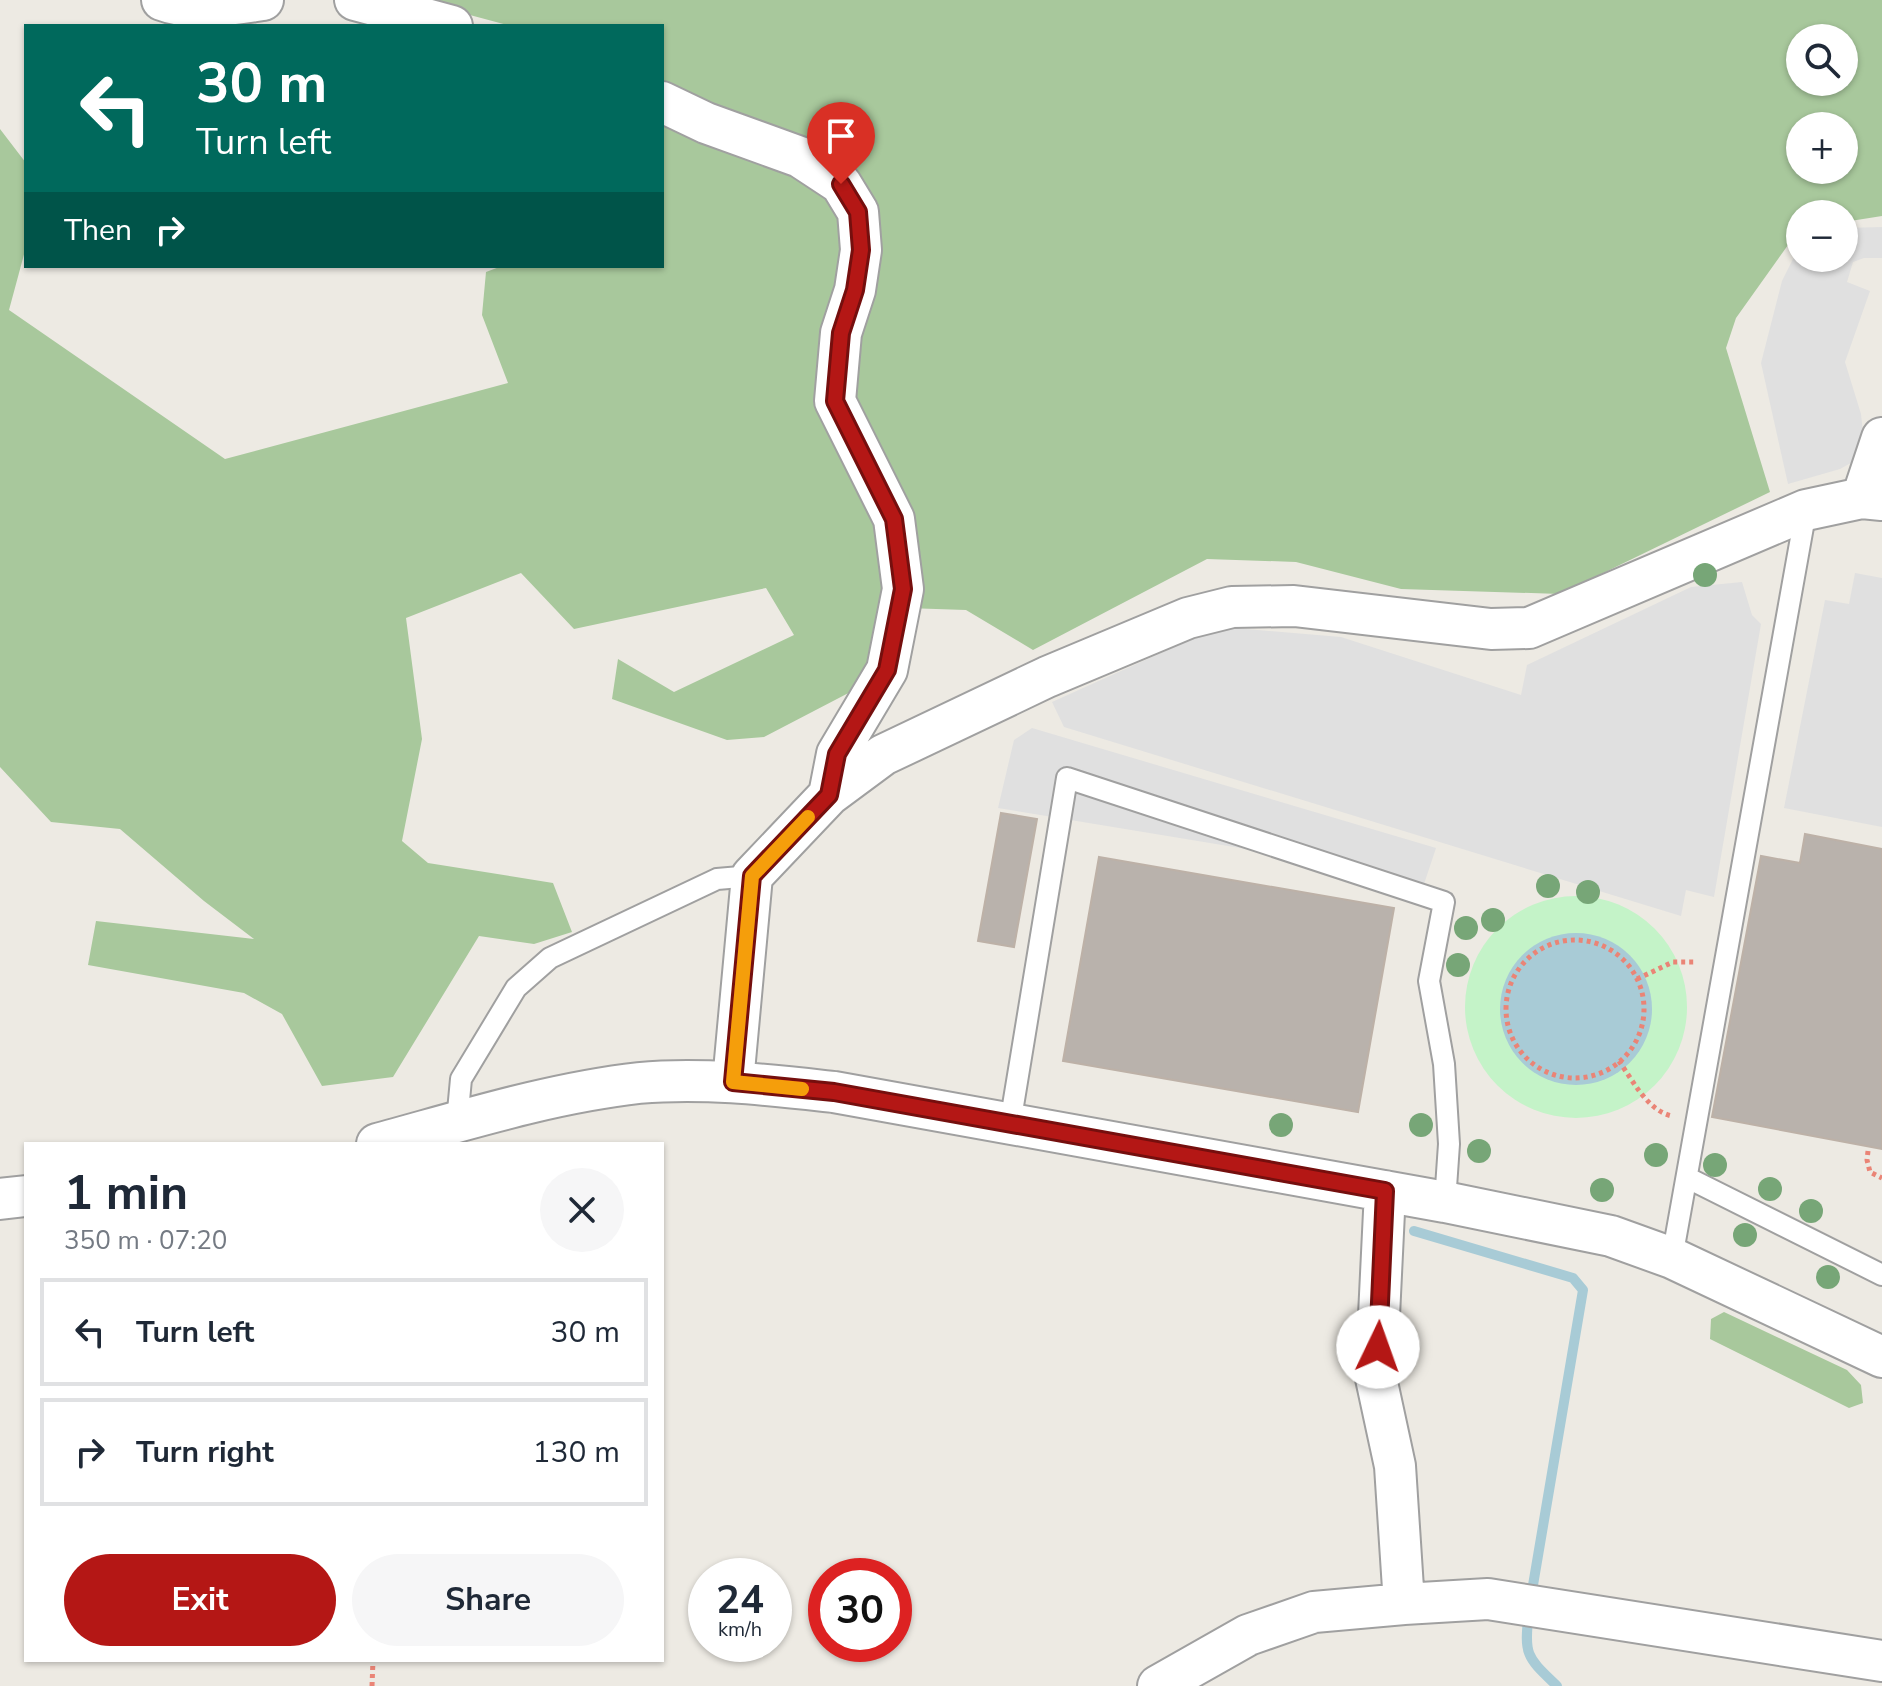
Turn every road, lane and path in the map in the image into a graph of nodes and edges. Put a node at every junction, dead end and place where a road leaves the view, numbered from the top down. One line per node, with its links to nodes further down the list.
1 (162, 0): 2 (street)
2 (263, 0)
3 (355, 0): 4 (street)
4 (445, 24)
5 (664, 103): 9 (street)
6 (1882, 438): 7 (street)
7 (1872, 499): 8 (street)
8 (1806, 510): 9 (street); 20 (lane)
9 (829, 795): 10 (street)
10 (752, 876): 14 (street); 16 (lane)
11 (1673, 962): 12 (path)
12 (1637, 979): 13 (path); 13 (path)
13 (1619, 1061): 15 (path)
14 (733, 1082): 16 (street); 17 (street)
15 (1641, 1093)
16 (457, 1122): 18 (street)
17 (1010, 1124): 22 (street); 25 (lane)
18 (384, 1142)
19 (1868, 1151): 21 (path)
20 (1688, 1178): 26 (lane); 27 (lane)
21 (1882, 1178)
22 (1385, 1191): 25 (street); 29 (street)
23 (24, 1196): 24 (street)
24 (0, 1199)
25 (1445, 1202): 26 (street)
26 (1672, 1258): 28 (street)
27 (1882, 1275)
28 (1882, 1357)
29 (1404, 1604): 30 (street); 33 (street)
30 (1882, 1661)
31 (373, 1662): 32 (path)
32 (372, 1686)
33 (1158, 1686)

